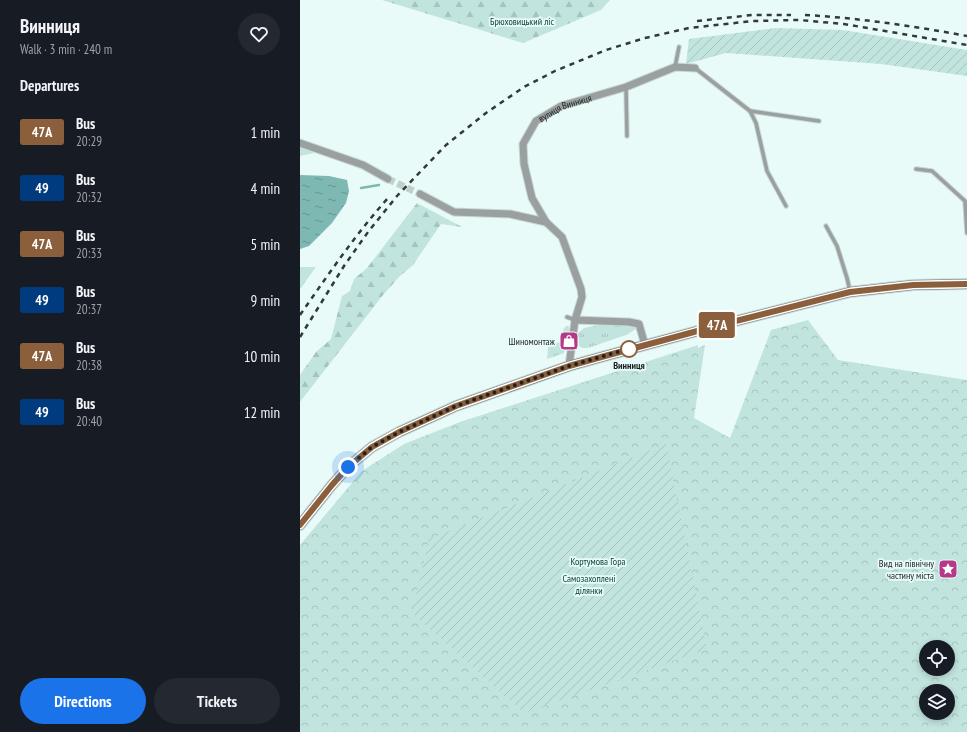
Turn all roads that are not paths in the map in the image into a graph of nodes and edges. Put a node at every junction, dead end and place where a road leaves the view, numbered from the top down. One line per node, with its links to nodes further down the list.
1 (679, 47): 2 (lane)
2 (675, 67): 3 (street, вулиця Винниця); 4 (street, вулиця Винниця)
3 (695, 68): 5 (lane, вулиця Винниця)
4 (626, 87): 7 (lane); 13 (street, вулиця Винниця)
5 (750, 111): 6 (lane); 12 (lane, вулиця Винниця)
6 (819, 121)
7 (627, 136)
8 (300, 143): 10 (street)
9 (916, 169): 15 (lane)
10 (388, 179)
11 (420, 194): 13 (street)
12 (786, 206)
13 (546, 222): 20 (street, вулиця Винниця)
14 (826, 226): 18 (lane)
15 (967, 233)
16 (967, 279): 17 (lane)
17 (967, 284): 18 (main road)
18 (850, 292): 21 (main road)
19 (567, 317): 20 (lane)
20 (575, 320): 21 (street); 22 (street, вулиця Винниця)
21 (645, 345): 22 (main road)
22 (569, 366): 23 (main road)
23 (300, 525)

